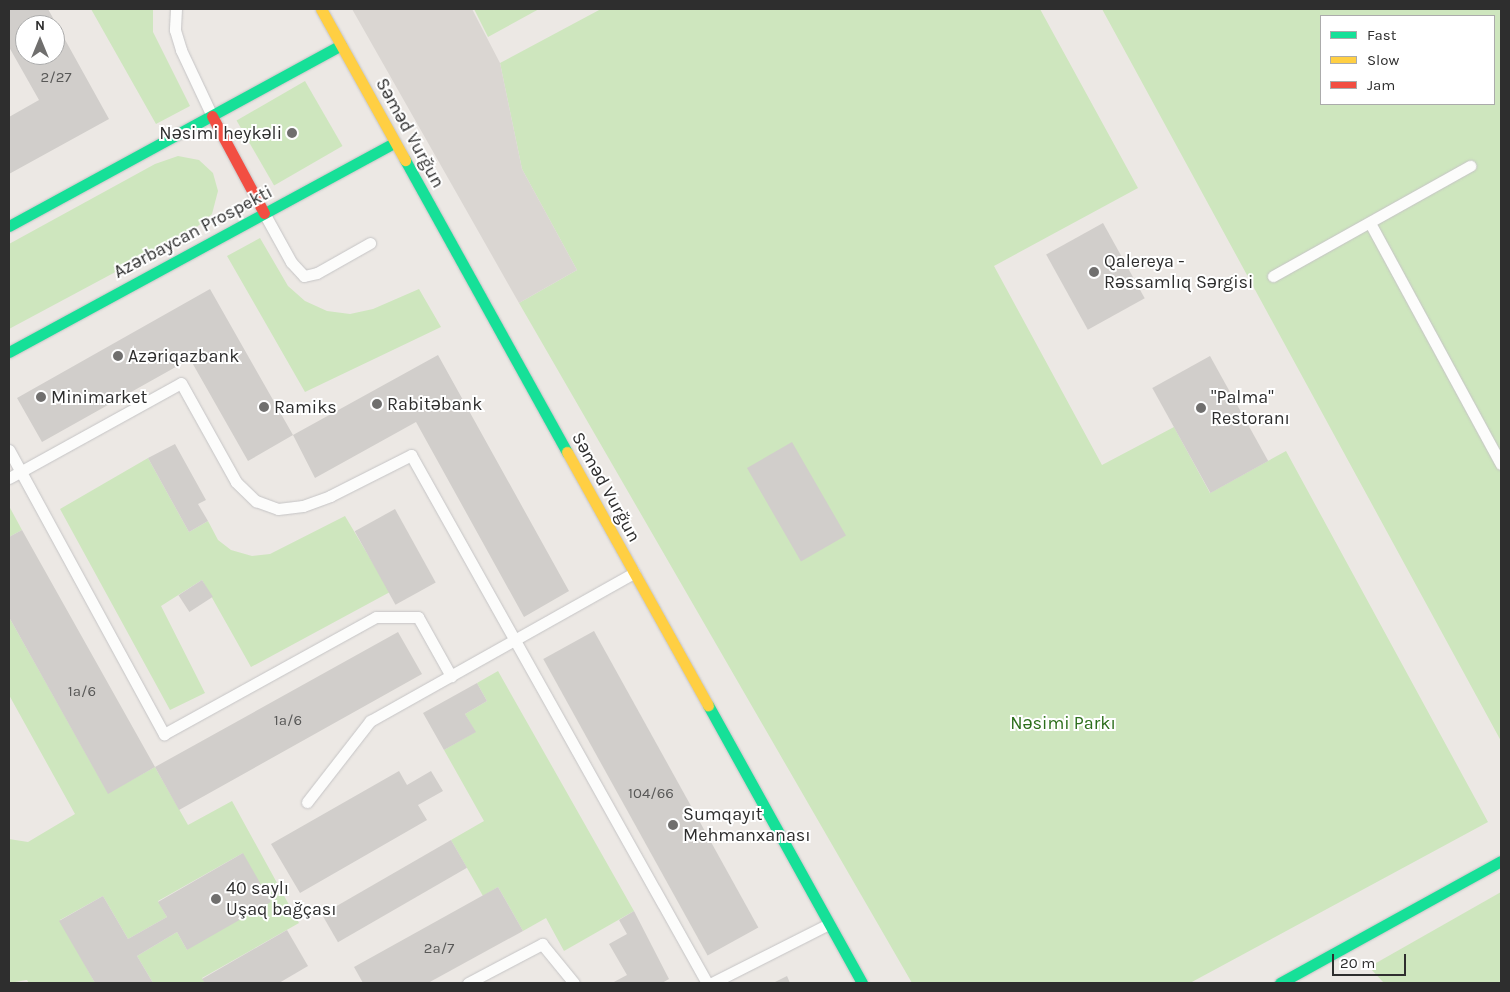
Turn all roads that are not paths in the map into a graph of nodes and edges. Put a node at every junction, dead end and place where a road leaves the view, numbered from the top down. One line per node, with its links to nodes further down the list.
1 (176, 9): 4 (lane)
2 (321, 9): 3 (main road, Səməd Vurğun)
3 (341, 45): 4 (main road); 5 (main road, Səməd Vurğun)
4 (212, 116): 7 (main road); 9 (main road)
5 (395, 142): 7 (main road, Azərbaycan Prospekti); 17 (main road, Səməd Vurğun)
6 (1470, 166): 8 (lane)
7 (264, 213): 10 (lane); 12 (main road, Azərbaycan Prospekti)
8 (1370, 223): 11 (lane); 14 (lane)
9 (9, 226)
10 (370, 243)
11 (1273, 276)
12 (9, 352)
13 (9, 450): 15 (lane)
14 (1501, 464)
15 (21, 472): 16 (lane); 18 (lane); 19 (lane)
16 (9, 478)
17 (634, 573): 18 (lane); 22 (main road, Səməd Vurğun)
18 (514, 640): 19 (lane); 25 (lane)
19 (451, 676): 20 (lane)
20 (307, 802)
21 (1501, 861): 28 (main road)
22 (829, 924): 26 (lane); 27 (main road, Səməd Vurğun)
23 (468, 983): 24 (lane)
24 (574, 983)
25 (707, 983)
26 (712, 983)
27 (862, 983)
28 (1280, 983)

